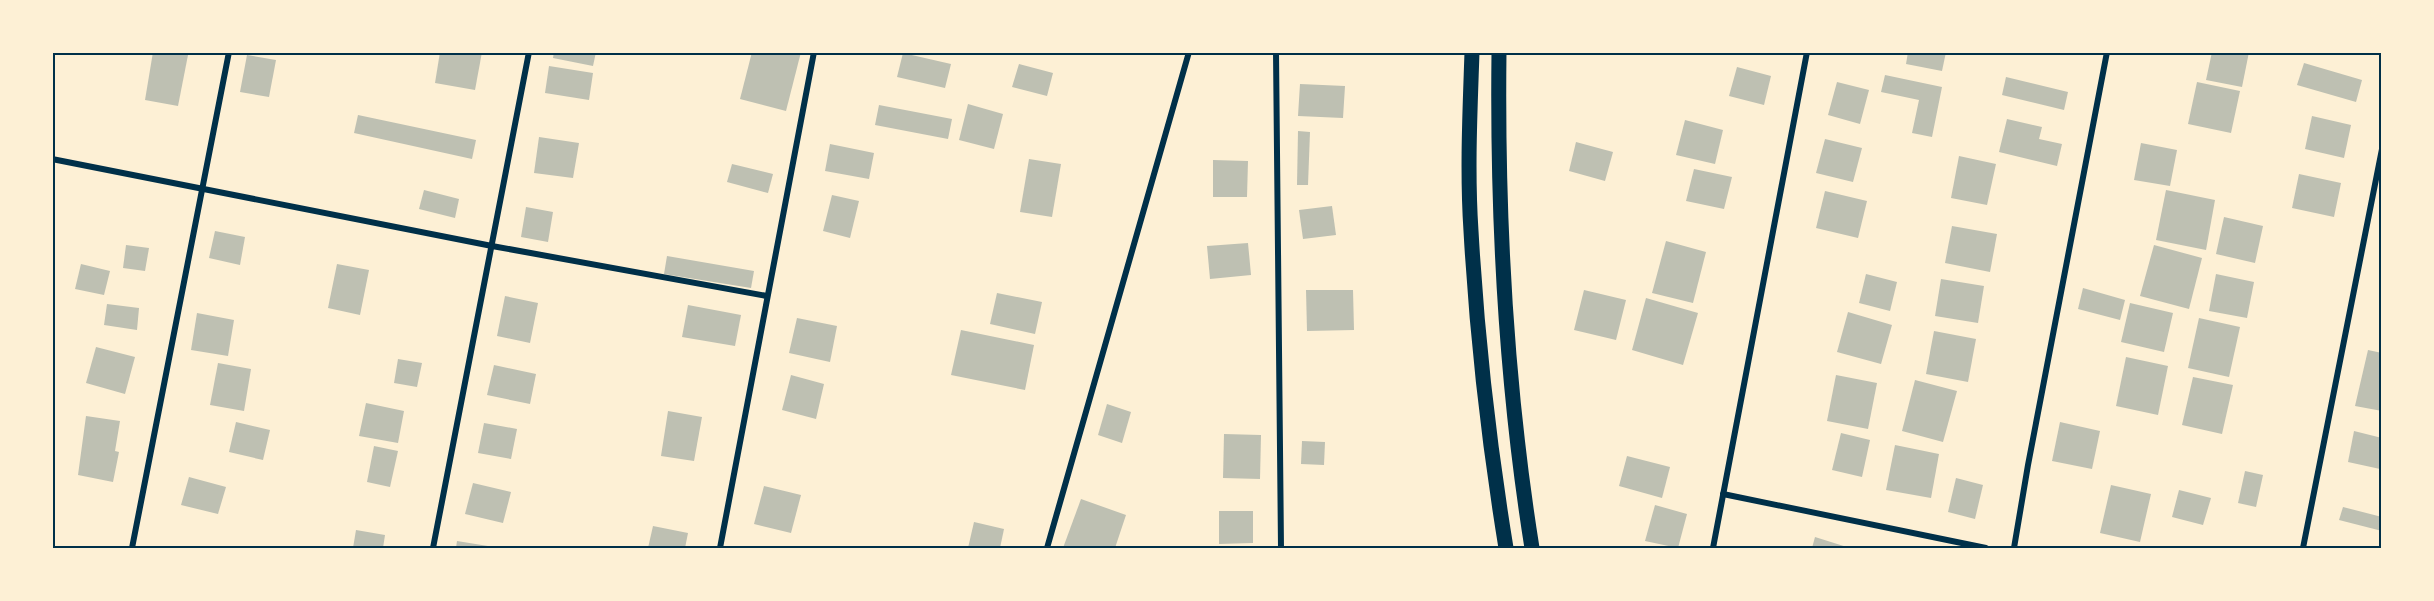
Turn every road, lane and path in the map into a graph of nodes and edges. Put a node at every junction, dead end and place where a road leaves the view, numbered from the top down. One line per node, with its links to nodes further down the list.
1 (229, 52): 12 (street)
2 (529, 52): 13 (street)
3 (814, 52): 14 (street)
4 (1189, 52): 19 (street)
5 (1276, 52): 20 (street)
6 (1472, 52): 21 (main road)
7 (1499, 52): 22 (main road)
8 (1807, 52): 15 (street)
9 (2107, 52): 25 (street)
10 (2382, 149): 26 (street)
11 (52, 159): 12 (street)
12 (203, 188): 13 (street); 16 (street)
13 (492, 246): 14 (street); 17 (street)
14 (767, 296): 18 (street)
15 (1723, 494): 23 (street); 24 (street)
16 (132, 549)
17 (433, 549)
18 (720, 549)
19 (1047, 549)
20 (1281, 549)
21 (1506, 549)
22 (1532, 549)
23 (1713, 549)
24 (1986, 549)
25 (2014, 549)
26 (2303, 549)

